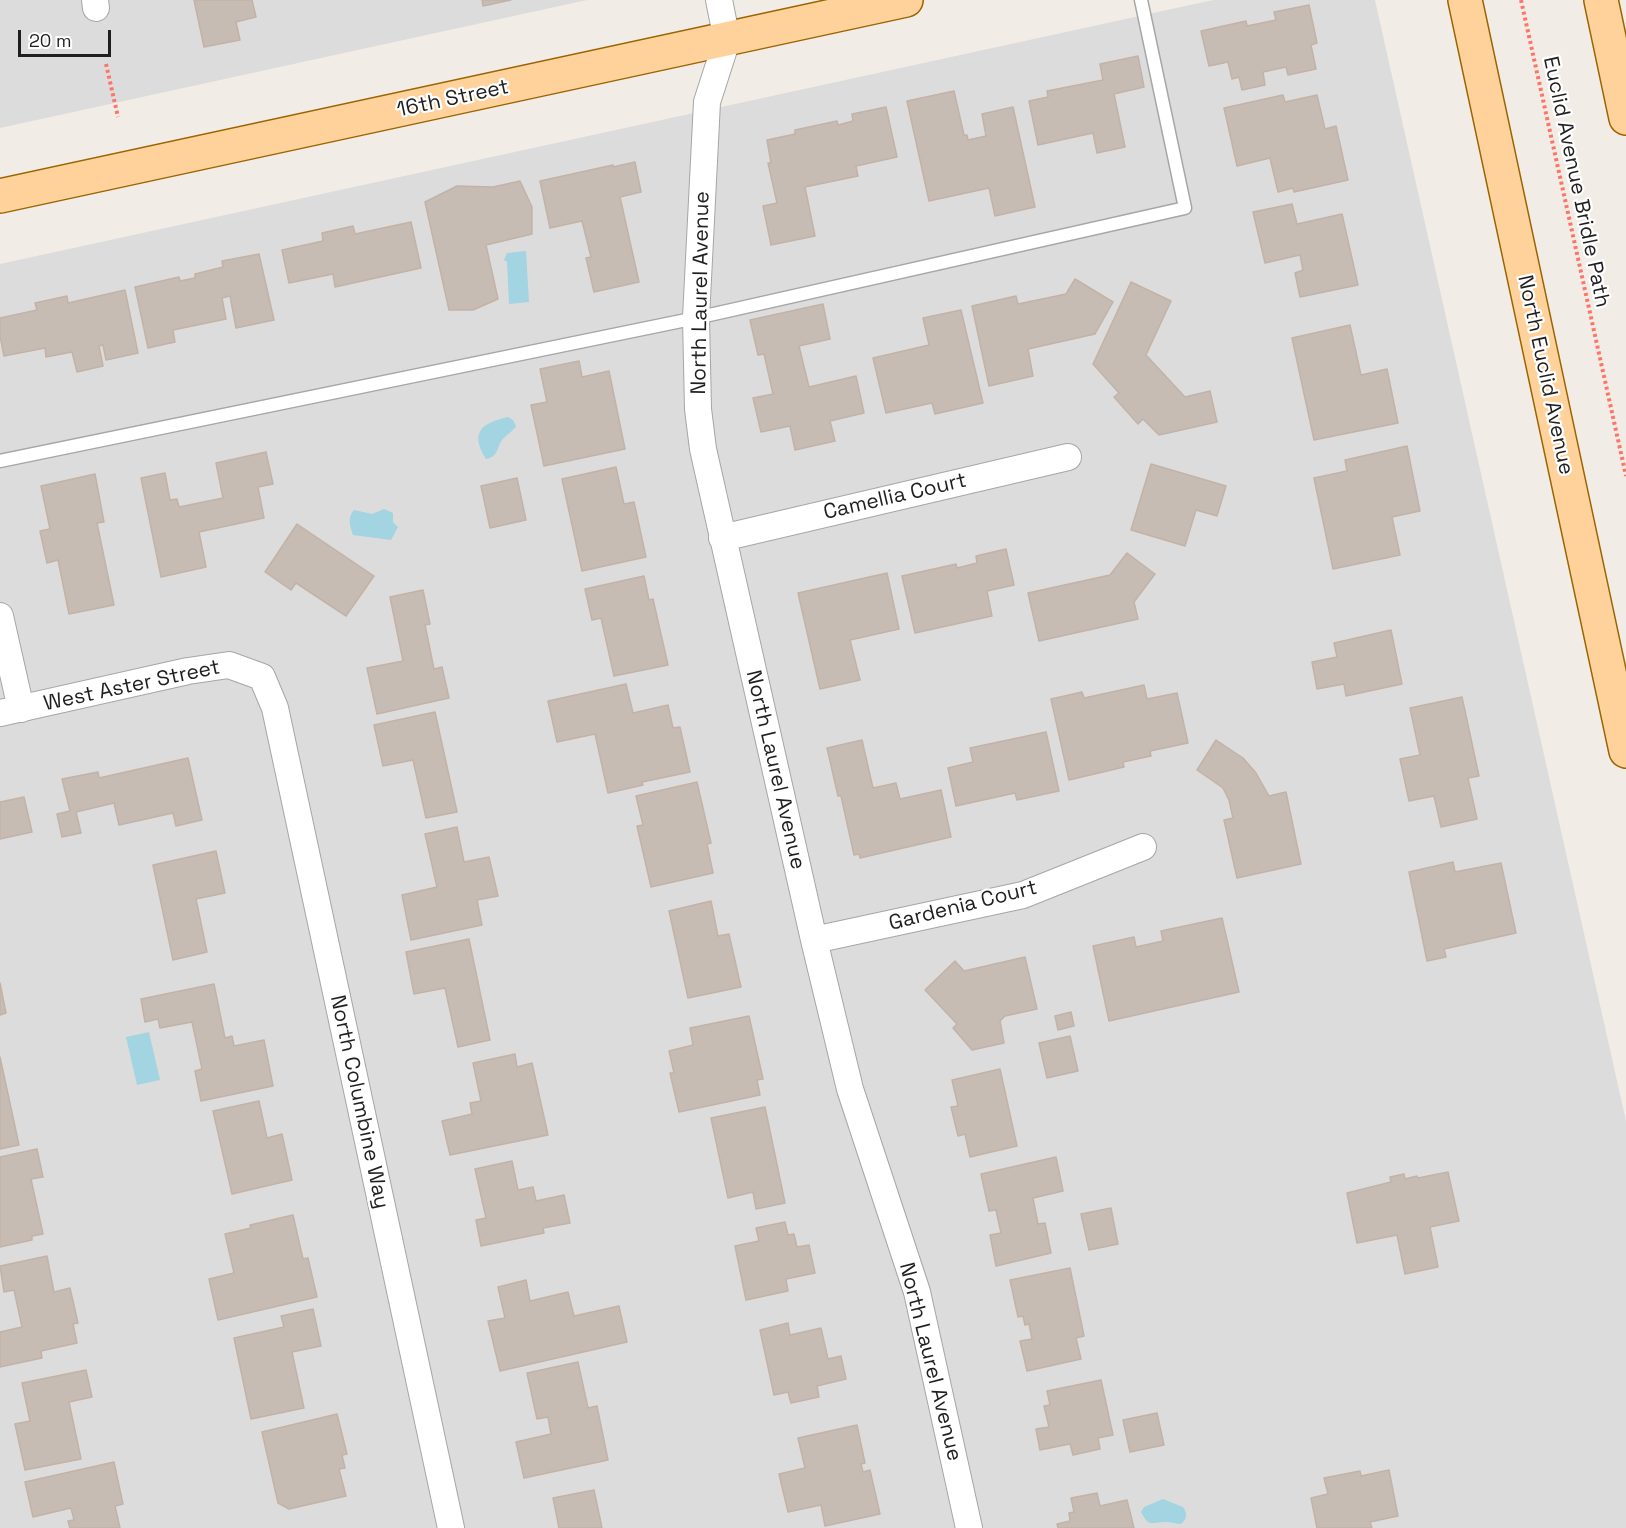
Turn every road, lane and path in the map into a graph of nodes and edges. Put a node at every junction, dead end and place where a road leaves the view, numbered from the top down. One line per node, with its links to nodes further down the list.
1 (718, 0): 7 (street)
2 (906, 0): 7 (main road, 16th Street)
3 (1141, 0): 12 (lane)
4 (1465, 0): 20 (main road, North Euclid Avenue)
5 (1521, 0): 15 (path, Euclid Avenue Bridle Path)
6 (1601, 0): 10 (main road)
7 (727, 40): 11 (main road, 16th Street); 12 (street, North Laurel Avenue)
8 (106, 64): 9 (path)
9 (118, 117)
10 (1626, 118)
11 (0, 196)
12 (696, 318): 14 (lane); 16 (street, North Laurel Avenue)
13 (1068, 457): 16 (street, Camellia Court)
14 (0, 461)
15 (1626, 476)
16 (722, 538): 22 (street, North Laurel Avenue)
17 (0, 616): 19 (street)
18 (262, 677): 19 (street, West Aster Street); 23 (street, North Columbine Way)
19 (10, 711)
20 (1626, 751)
21 (1143, 846): 22 (street, Gardenia Court)
22 (814, 940): 24 (street, North Laurel Avenue)
23 (451, 1528)
24 (969, 1528)

